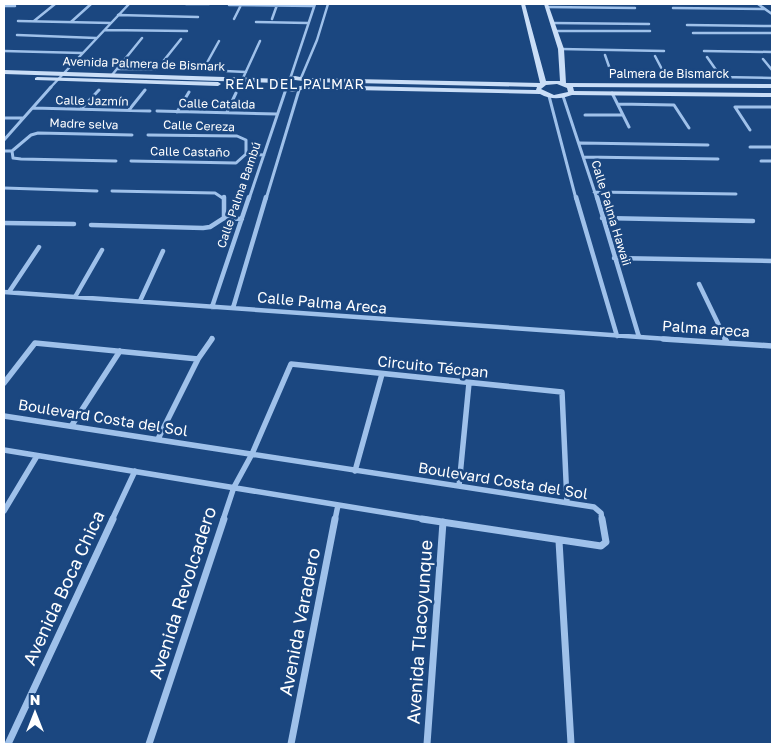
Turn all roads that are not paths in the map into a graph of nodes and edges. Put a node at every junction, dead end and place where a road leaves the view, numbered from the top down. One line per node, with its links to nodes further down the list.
1 (55, 4): 25 (street)
2 (91, 4): 26 (street)
3 (129, 4): 20 (street)
4 (186, 4): 5 (street)
5 (209, 4)
6 (328, 4): 67 (street)
7 (523, 4): 71 (street)
8 (758, 4): 18 (street)
9 (229, 5): 10 (street)
10 (241, 5): 11 (street); 22 (street)
11 (277, 5): 12 (street); 23 (street)
12 (315, 5): 28 (street, Calle Palma Bambú)
13 (547, 5): 16 (street); 30 (street)
14 (4, 6): 15 (street)
15 (15, 6)
16 (635, 8)
17 (673, 8): 18 (street)
18 (764, 9): 19 (street)
19 (772, 14)
20 (118, 15): 21 (street); 29 (street)
21 (198, 17)
22 (234, 19)
23 (272, 19)
24 (18, 21): 25 (street)
25 (33, 21): 26 (street)
26 (70, 22): 29 (street)
27 (256, 22): 28 (street)
28 (308, 22): 69 (street, Calle Palma Bambú)
29 (111, 23): 34 (street)
30 (553, 23): 31 (street); 36 (street)
31 (649, 24)
32 (687, 25): 33 (street)
33 (772, 26)
34 (105, 30): 35 (street); 41 (street)
35 (187, 31)
36 (556, 31): 37 (street); 46 (street)
37 (650, 32)
38 (693, 33): 39 (street)
39 (772, 33)
40 (17, 35): 41 (street)
41 (96, 38): 51 (street)
42 (142, 38): 56 (street)
43 (181, 39): 56 (street)
44 (219, 41): 59 (street)
45 (260, 42): 59 (street)
46 (561, 49): 47 (street); 70 (street)
47 (664, 51)
48 (704, 51): 50 (street)
49 (4, 52): 51 (street)
50 (772, 52)
51 (82, 53): 60 (street)
52 (605, 55): 62 (street)
53 (655, 56): 62 (street)
54 (707, 57): 65 (street)
55 (763, 59): 57 (street)
56 (117, 69): 61 (street)
57 (772, 70)
58 (4, 72): 60 (street, Avenida Palmera de Bismark)
59 (246, 72): 64 (street)
60 (63, 73): 61 (street, Avenida Palmera de Bismark); 68 (street)
61 (112, 75): 64 (street, Avenida Palmera de Bismark)
62 (641, 76): 72 (street)
63 (4, 77): 68 (street, Avenida Palmera de Bismark)
64 (243, 78): 69 (street, Avenida Palmera de Bismark)
65 (750, 78): 66 (street); 73 (street)
66 (772, 78)
67 (303, 79): 69 (street); 71 (street); 75 (street)
68 (57, 80): 69 (street, Avenida Palmera de Bismark); 88 (street)
69 (285, 84): 78 (street); 95 (street, Calle Palma Bambú)
70 (565, 84): 71 (street, Palmera de Bismarck); 72 (street, Palmera de Bismarck); 81 (street)
71 (541, 86): 75 (street); 84 (street)
72 (646, 86): 73 (street, Palmera de Bismarck)
73 (757, 86): 74 (street, Palmera de Bismarck)
74 (772, 86)
75 (306, 87): 78 (street)
76 (99, 90): 89 (street)
77 (145, 90): 90 (street)
78 (299, 90): 142 (street, Calle Palma Bambú)
79 (189, 92): 93 (street)
80 (236, 93): 94 (street)
81 (571, 93): 82 (street, Palmera de Bismarck); 85 (street)
82 (612, 93): 83 (street, Palmera de Bismarck); 86 (street)
83 (772, 95)
84 (549, 96): 85 (street); 143 (street, Calle Palma Hawaii)
85 (563, 96): 106 (street, Calle Palma Hawaii)
86 (618, 104): 97 (street); 101 (street)
87 (772, 107): 102 (street)
88 (33, 108): 89 (street, Calle Jazmín); 99 (street)
89 (81, 109): 90 (street, Calle Jazmín)
90 (130, 110): 91 (street, Calle Jazmín)
91 (150, 111)
92 (157, 112): 93 (street, Calle Catalda)
93 (178, 112): 94 (street, Calle Catalda)
94 (227, 112): 95 (street, Calle Catalda)
95 (277, 114): 113 (street, Calle Palma Bambú)
96 (585, 115): 97 (street)
97 (623, 115): 100 (street)
98 (4, 118): 99 (street)
99 (23, 118): 105 (street)
100 (629, 127)
101 (689, 128)
102 (750, 130)
103 (132, 135): 111 (street, Madre selva)
104 (148, 135): 112 (street, Calle Cereza)
105 (4, 140)
106 (580, 143): 107 (street); 114 (street, Calle Palma Hawaii)
107 (708, 145)
108 (750, 147): 109 (street)
109 (772, 147)
110 (4, 151): 111 (street)
111 (12, 151): 116 (street)
112 (246, 154): 113 (street); 117 (street, Calle Castaño)
113 (264, 155): 126 (street, Calle Palma Bambú)
114 (584, 157): 115 (street); 123 (street, Calle Palma Hawaii)
115 (718, 159)
116 (116, 161)
117 (131, 161)
118 (761, 161): 119 (street)
119 (772, 161)
120 (4, 188): 121 (street)
121 (97, 191)
122 (112, 191): 125 (street)
123 (594, 192): 124 (street); 127 (street, Calle Palma Hawaii)
124 (736, 194)
125 (224, 218): 126 (street); 131 (street)
126 (242, 218): 141 (street, Calle Palma Bambú)
127 (602, 218): 128 (street); 135 (street, Calle Palma Hawaii)
128 (753, 221)
129 (4, 223): 130 (street)
130 (74, 224)
131 (91, 224)
132 (39, 247): 138 (street)
133 (102, 250): 139 (street)
134 (162, 251): 140 (street)
135 (614, 258): 136 (street); 144 (street, Calle Palma Hawaii)
136 (772, 261)
137 (699, 284): 146 (street)
138 (6, 292): 139 (street, Calle Palma Areca)
139 (75, 297): 140 (street, Calle Palma Areca)
140 (140, 301): 141 (street, Calle Palma Areca)
141 (212, 307): 142 (street, Calle Palma Areca)
142 (233, 308): 143 (street, Calle Palma Areca)
143 (617, 336): 144 (street, Calle Palma Areca)
144 (639, 337): 146 (street, Palma areca)
145 (212, 338): 149 (street)
146 (727, 342): 147 (street, Palma areca)
147 (772, 346)
148 (120, 351): 149 (street); 151 (street); 154 (street)
149 (198, 359): 155 (street)
150 (382, 374): 152 (street, Circuito Técpan); 157 (street, Circuito Técpan); 160 (street)
151 (4, 383)
152 (469, 383): 162 (street); 163 (street, Circuito Técpan)
153 (4, 416): 154 (street, Boulevard Costa del Sol)
154 (72, 425): 155 (street, Boulevard Costa del Sol)
155 (158, 439): 157 (street, Boulevard Costa del Sol)
156 (4, 450): 158 (street, Boulevard Costa del Sol)
157 (252, 454): 160 (street, Boulevard Costa del Sol); 161 (street, Avenida Revolcadero)
158 (37, 456): 159 (street, Boulevard Costa del Sol); 165 (street)
159 (135, 471): 161 (street, Boulevard Costa del Sol); 168 (street, Avenida Boca Chica)
160 (355, 471): 162 (street, Boulevard Costa del Sol)
161 (234, 486): 164 (street, Boulevard Costa del Sol); 169 (street, Avenida Revolcadero)
162 (459, 486): 163 (street, Boulevard Costa del Sol)
163 (567, 502): 167 (street, Boulevard Costa del Sol)
164 (338, 505): 166 (street, Boulevard Costa del Sol); 170 (street, Avenida Varadero)
165 (4, 511)
166 (443, 522): 167 (street, Boulevard Costa del Sol); 171 (street, Avenida Tlacoyunque)
167 (558, 541): 172 (street)
168 (8, 744)
169 (149, 744)
170 (291, 744)
171 (427, 744)
172 (572, 744)

